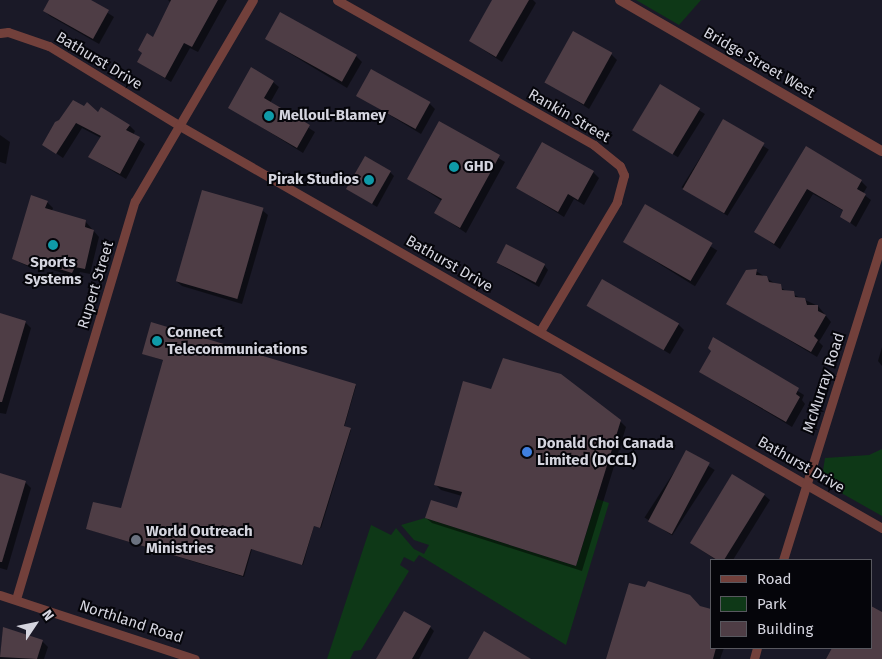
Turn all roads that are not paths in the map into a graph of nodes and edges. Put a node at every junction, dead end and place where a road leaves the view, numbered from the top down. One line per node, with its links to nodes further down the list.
1 (253, 0): 5 (street, Rupert Street)
2 (337, 0): 8 (street, Rankin Street)
3 (620, 0): 6 (street, Bridge Street West)
4 (0, 32): 5 (street, Bathurst Drive)
5 (180, 126): 8 (street, Bathurst Drive); 13 (street, Rupert Street)
6 (882, 151)
7 (882, 242): 9 (street, McMurray Road)
8 (540, 331): 9 (street, Bathurst Drive)
9 (806, 484): 10 (street, Bathurst Drive); 11 (street, McMurray Road)
10 (882, 528)
11 (783, 559)
12 (0, 595): 13 (street, Northland Road)
13 (16, 600): 14 (street, Northland Road)
14 (194, 659)

